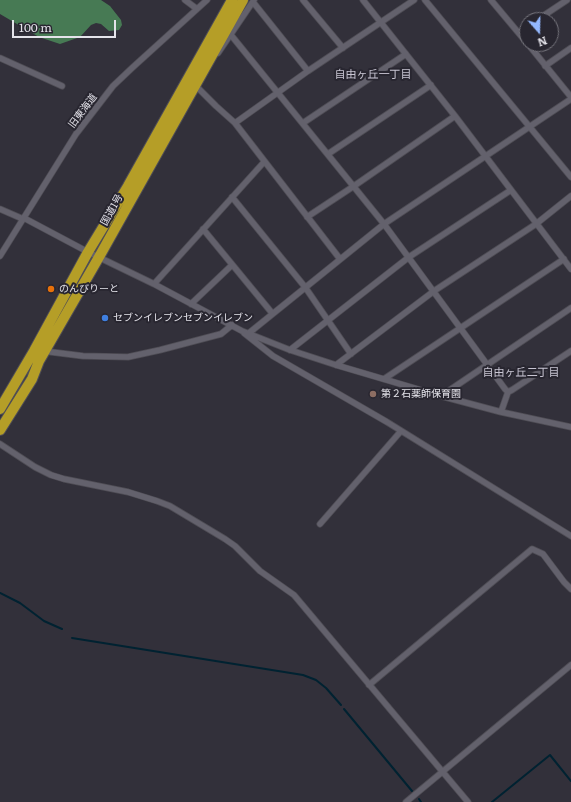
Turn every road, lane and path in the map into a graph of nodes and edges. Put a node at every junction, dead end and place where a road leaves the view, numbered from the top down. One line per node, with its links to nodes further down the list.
1 (185, 0): 11 (street)
2 (207, 0): 11 (street, 旧東海道)
3 (232, 0): 47 (highway, 国道1号)
4 (303, 0): 16 (street)
5 (363, 0): 13 (street)
6 (414, 0): 13 (street)
7 (426, 0): 32 (street)
8 (491, 0): 14 (street)
9 (567, 0): 12 (street)
10 (250, 1): 15 (street); 22 (highway, 国道1号); 23 (street)
11 (197, 9): 43 (street, 旧東海道)
12 (549, 12)
13 (381, 22): 16 (street); 19 (street)
14 (519, 32)
15 (231, 34): 22 (street); 27 (street)
16 (343, 48): 23 (street)
17 (571, 48): 21 (street)
18 (534, 52): 21 (street)
19 (406, 54): 26 (street); 31 (street)
20 (0, 58): 25 (street)
21 (545, 66): 28 (street)
22 (204, 70): 24 (highway, 国道1号)
23 (308, 71): 27 (street)
24 (195, 85): 30 (street); 49 (highway, 国道1号)
25 (62, 86)
26 (431, 86): 29 (street); 33 (street)
27 (278, 92): 30 (street); 31 (street)
28 (571, 98): 32 (street)
29 (455, 116): 34 (street); 37 (street)
30 (235, 122): 35 (street)
31 (303, 123): 33 (street)
32 (530, 126): 34 (street); 36 (street)
33 (328, 154): 37 (street)
34 (485, 156): 38 (street); 44 (street)
35 (264, 162): 40 (street); 42 (street)
36 (571, 177)
37 (354, 186): 42 (street); 44 (street)
38 (511, 190): 45 (street); 50 (street)
39 (571, 196): 45 (street)
40 (232, 197): 46 (street); 56 (street)
41 (0, 209): 43 (street)
42 (307, 217): 51 (street)
43 (23, 219): 47 (street); 48 (street, 旧東海道)
44 (384, 224): 50 (street); 51 (street)
45 (536, 224): 52 (street); 57 (street)
46 (203, 230): 53 (street); 55 (street)
47 (88, 252): 49 (street); 67 (highway, 国道1号)
48 (0, 256)
49 (99, 257): 55 (street); 67 (highway, 国道1号)
50 (409, 257): 57 (street); 61 (street)
51 (340, 259): 56 (street)
52 (564, 259): 54 (street); 63 (street)
53 (232, 265): 58 (street); 60 (street)
54 (571, 269)
55 (154, 284): 58 (street)
56 (305, 287): 60 (street); 61 (street)
57 (434, 291): 63 (street); 69 (street)
58 (191, 304): 62 (street)
59 (571, 308): 71 (street)
60 (272, 313): 65 (street)
61 (328, 320): 66 (street); 69 (street)
62 (232, 325): 64 (street); 67 (street)
63 (460, 328): 71 (street); 72 (street)
64 (242, 331): 65 (street); 79 (street)
65 (249, 333): 66 (street)
66 (290, 350): 70 (street)
67 (40, 351): 75 (highway, 国道1号); 78 (highway, 国道1号)
68 (571, 351): 73 (street)
69 (351, 354): 70 (street)
70 (336, 365): 72 (street)
71 (487, 365): 73 (street); 74 (street)
72 (384, 379): 74 (street)
73 (508, 392): 76 (street)
74 (441, 396): 76 (street)
75 (0, 409)
76 (502, 412): 77 (street)
77 (571, 427)
78 (0, 430)
79 (401, 431): 81 (street); 82 (street)
80 (0, 444): 85 (street)
81 (320, 524)
82 (571, 536)
83 (571, 589): 85 (street)
84 (571, 665): 86 (street)
85 (369, 685): 86 (street)
86 (442, 771): 87 (street); 88 (street)
87 (406, 802)
88 (468, 802)

